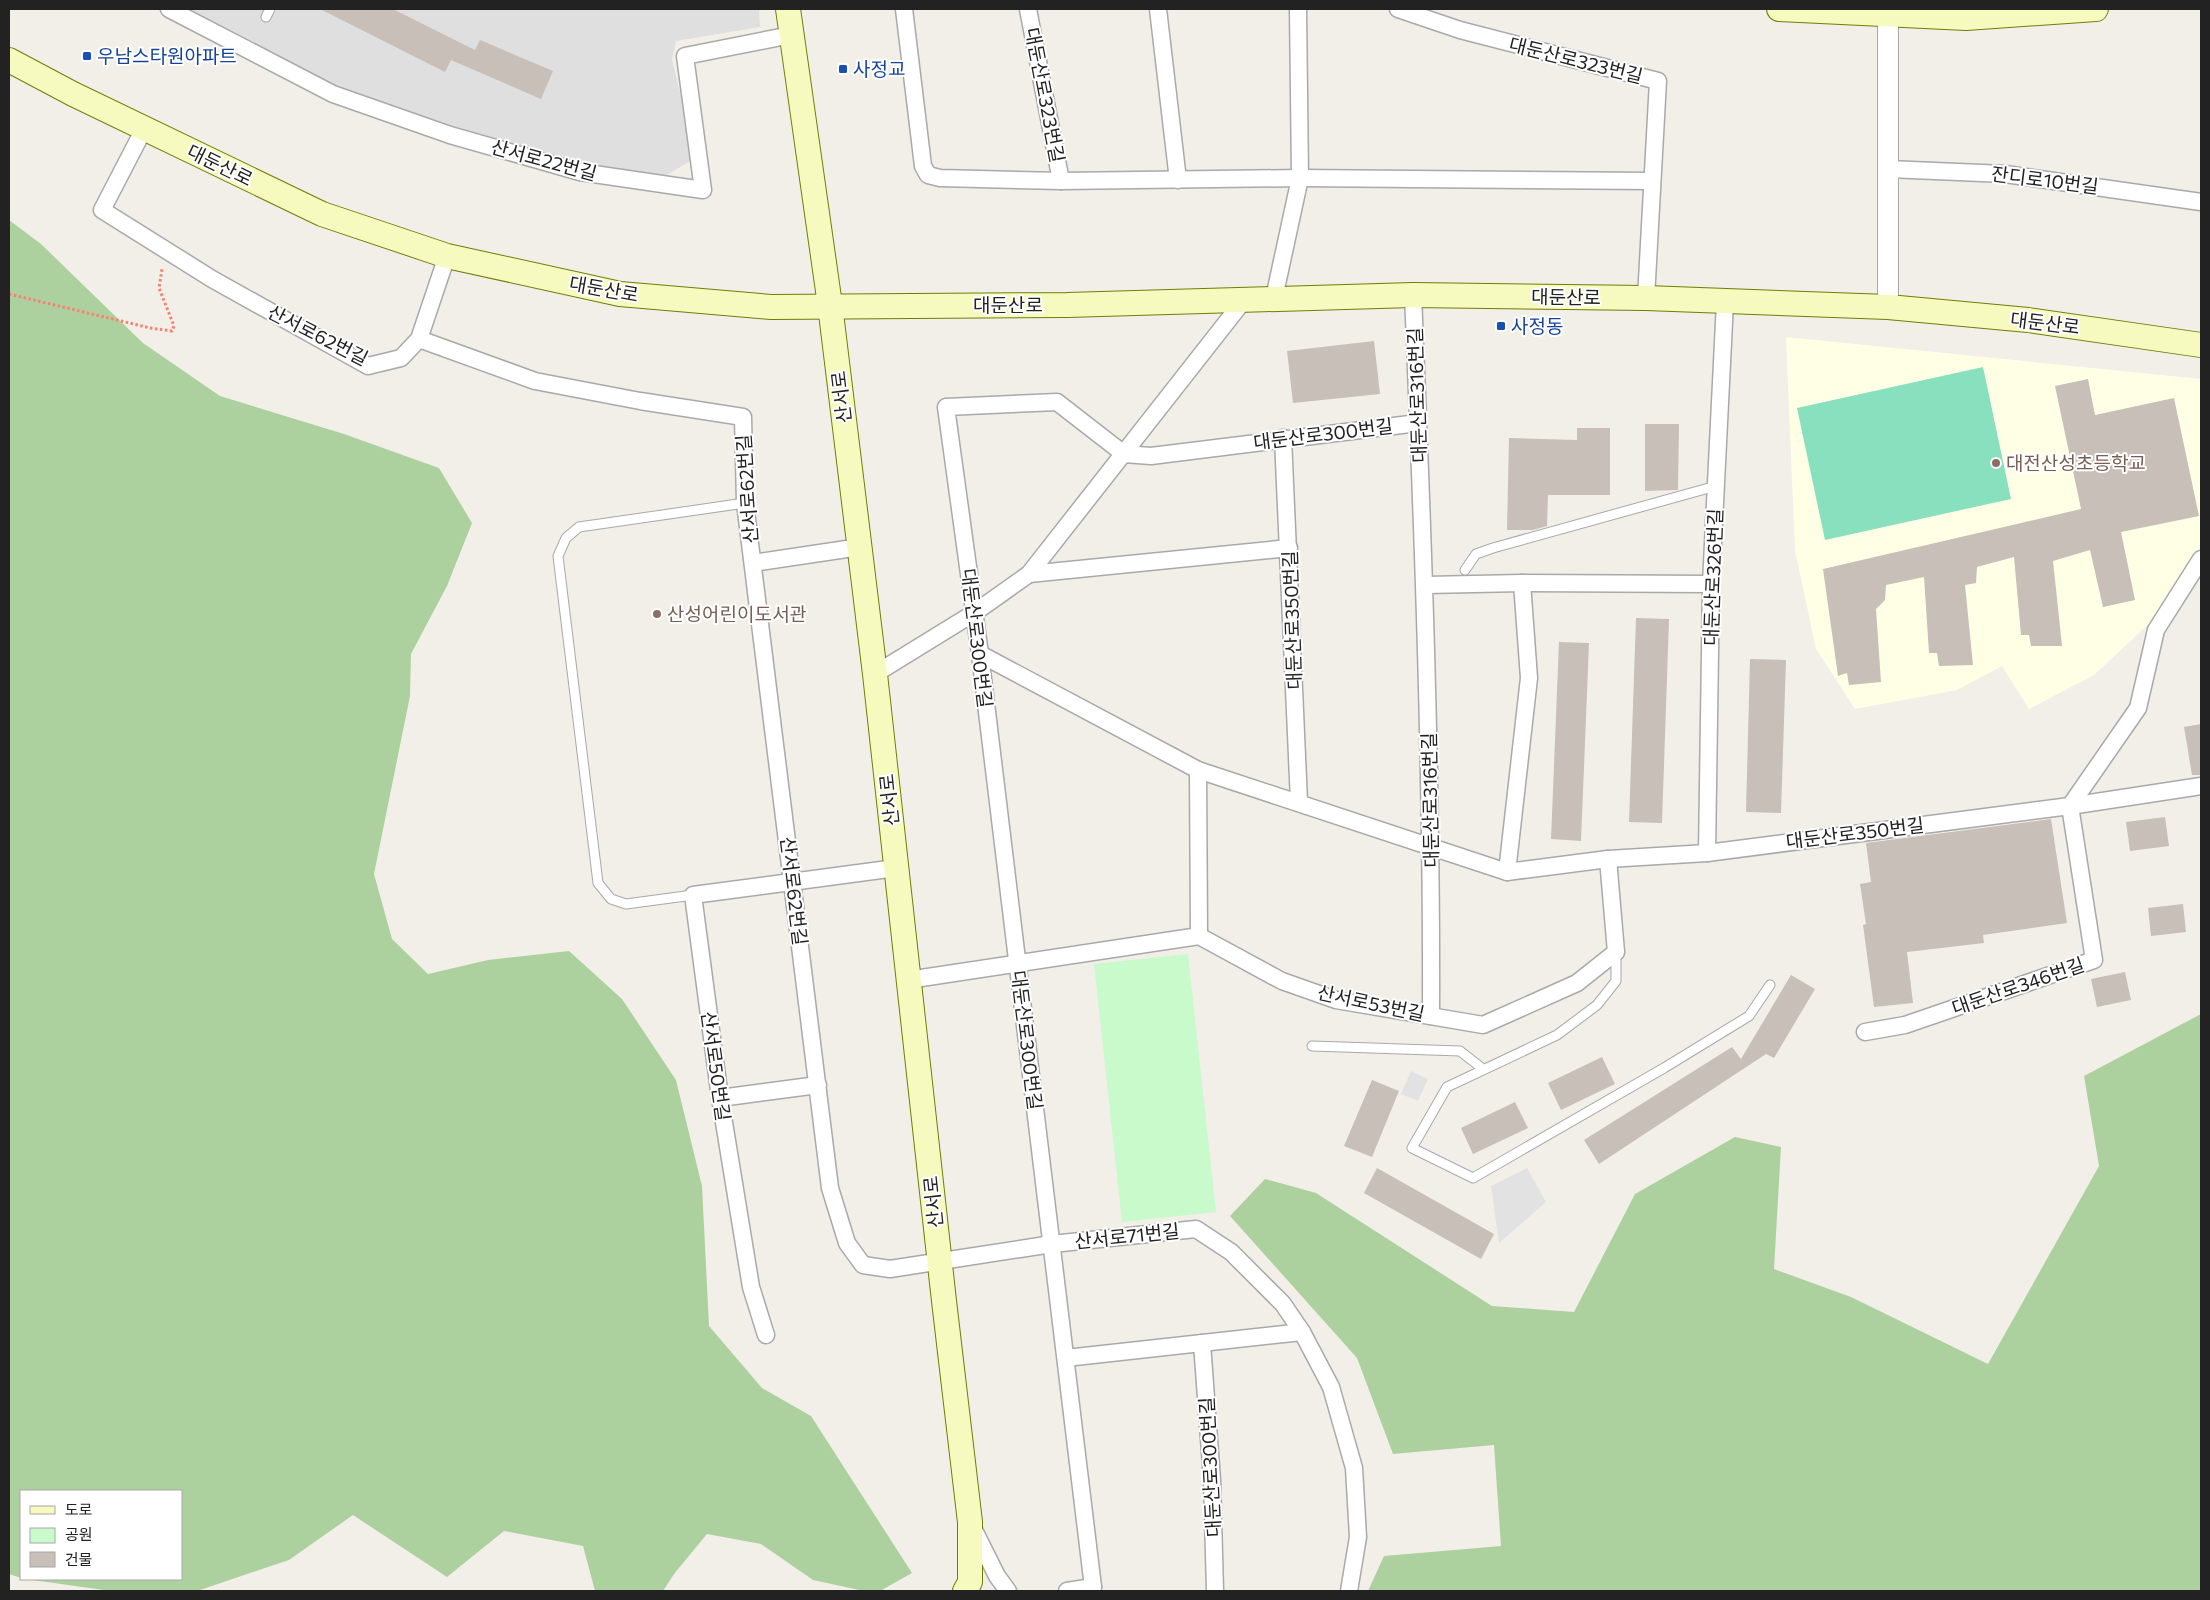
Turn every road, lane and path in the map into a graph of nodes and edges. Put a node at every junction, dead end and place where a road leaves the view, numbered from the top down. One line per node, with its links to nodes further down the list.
1 (169, 9): 11 (street, 산서로22번길)
2 (788, 9): 11 (main road, 산서로)
3 (904, 9): 17 (street, 대둔산로323번길)
4 (1028, 9): 17 (street, 대둔산로323번길)
5 (1158, 9): 16 (street)
6 (1298, 9): 15 (street)
7 (1398, 9): 18 (street, 대둔산로323번길)
8 (1779, 9): 10 (main road)
9 (2096, 9): 10 (main road)
10 (1887, 12): 14 (street)
11 (791, 35): 28 (main road, 산서로)
12 (9, 60): 13 (main road, 대둔산로)
13 (144, 129): 20 (street, 산서로62번길); 21 (main road, 대둔산로)
14 (1888, 169): 19 (street, 잔디로10번길); 29 (street)
15 (1300, 178): 16 (street, 대둔산로323번길); 18 (street, 대둔산로323번길); 24 (street)
16 (1178, 180): 17 (street, 대둔산로323번길)
17 (1061, 181)
18 (1651, 181): 25 (street, 대둔산로323번길)
19 (2201, 202)
20 (169, 252): 22 (path); 30 (street, 산서로62번길)
21 (446, 256): 28 (main road, 대둔산로); 30 (street)
22 (9, 294)
23 (1413, 295): 24 (main road, 대둔산로); 25 (main road, 대둔산로); 32 (street, 대둔산로316번길)
24 (1274, 298): 26 (main road, 대둔산로)
25 (1646, 298): 27 (main road, 대둔산로)
26 (1244, 300): 28 (main road, 대둔산로); 34 (street)
27 (1725, 302): 29 (main road, 대둔산로); 35 (street, 대둔산로326번길)
28 (830, 306): 37 (main road, 산서로)
29 (1888, 307): 31 (main road, 대둔산로)
30 (419, 339): 36 (street, 산서로62번길)
31 (2201, 345)
32 (1418, 422): 33 (street, 대둔산로300번길); 45 (street, 대둔산로316번길)
33 (1283, 438): 34 (street, 대둔산로300번길); 38 (street, 대둔산로350번길)
34 (1124, 454): 42 (street); 46 (street, 대둔산로300번길)
35 (1716, 486): 41 (lane); 44 (street, 대둔산로326번길)
36 (745, 503): 40 (street, 산서로62번길); 59 (lane)
37 (860, 547): 40 (street); 48 (main road, 산서로)
38 (1289, 548): 42 (street); 51 (street, 대둔산로350번길)
39 (2201, 559): 52 (street)
40 (753, 562): 58 (street, 산서로62번길)
41 (1465, 570)
42 (1029, 574): 46 (street)
43 (1522, 583): 44 (street); 45 (street); 57 (street)
44 (1711, 584): 54 (street, 대둔산로326번길)
45 (1426, 585): 53 (street, 대둔산로316번길)
46 (974, 612): 47 (street, 대둔산로300번길); 48 (street)
47 (980, 654): 49 (street, 대둔산로350번길); 62 (street, 대둔산로300번길)
48 (875, 674): 56 (main road, 산서로)
49 (1198, 770): 51 (street, 대둔산로350번길); 60 (street)
50 (2201, 786): 52 (street, 대둔산로350번길)
51 (1299, 802): 53 (street, 대둔산로350번길)
52 (2070, 806): 54 (street, 대둔산로350번길); 66 (street, 대둔산로346번길)
53 (1432, 847): 57 (street, 대둔산로350번길); 65 (street, 대둔산로316번길)
54 (1707, 853): 55 (street, 대둔산로350번길)
55 (1608, 859): 57 (street, 대둔산로350번길); 61 (street)
56 (896, 868): 58 (street); 63 (main road, 산서로)
57 (1507, 872)
58 (793, 880): 59 (street); 69 (street, 산서로62번길)
59 (693, 895): 70 (street, 산서로50번길)
60 (1199, 936): 62 (street); 65 (street, 산서로53번길)
61 (1616, 952): 65 (street, 산서로53번길); 68 (lane)
62 (1017, 964): 63 (street); 71 (street, 대둔산로300번길)
63 (908, 980): 72 (main road, 산서로)
64 (1770, 985): 68 (lane)
65 (1431, 1016)
66 (1865, 1032)
67 (1312, 1046): 68 (lane)
68 (1483, 1069)
69 (818, 1085): 70 (street); 72 (street, 산서로62번길)
70 (720, 1098): 74 (street, 산서로50번길)
71 (1052, 1244): 72 (street, 산서로71번길); 73 (street, 산서로71번길); 76 (street, 대둔산로300번길)
72 (940, 1261): 77 (main road, 산서로)
73 (1302, 1332): 75 (street); 83 (street, 산서로71번길)
74 (766, 1336)
75 (1202, 1343): 76 (street); 82 (street, 대둔산로300번길)
76 (1066, 1358): 78 (street, 대둔산로300번길)
77 (970, 1522): 79 (main road, 산서로); 80 (street)
78 (1098, 1589): 81 (street)
79 (965, 1591)
80 (1008, 1591)
81 (1067, 1591)
82 (1215, 1591)
83 (1349, 1591)

